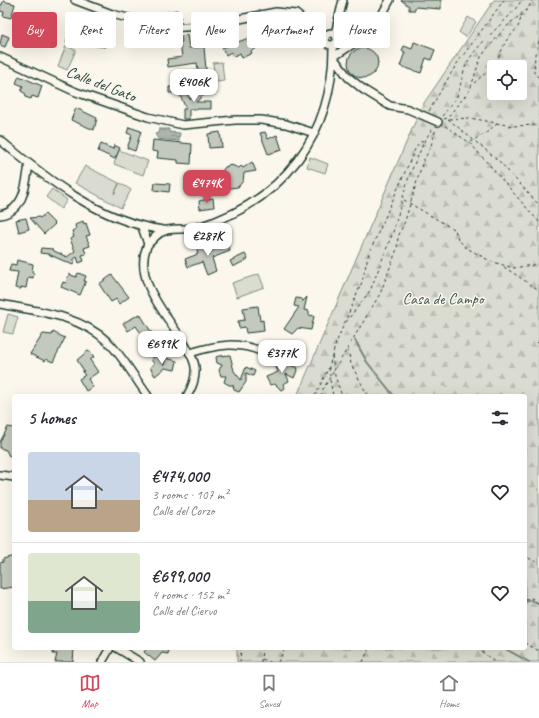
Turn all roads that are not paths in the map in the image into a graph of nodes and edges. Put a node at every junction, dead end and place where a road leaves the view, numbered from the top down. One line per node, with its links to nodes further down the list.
1 (75, 0): 5 (street)
2 (344, 0): 4 (street)
3 (390, 0): 9 (street)
4 (341, 12)
5 (247, 18)
6 (326, 41): 7 (street)
7 (332, 45): 9 (street)
8 (0, 57): 11 (street, Calle del Gato)
9 (333, 57): 10 (street); 11 (street)
10 (440, 121)
11 (314, 133): 16 (street)
12 (0, 140): 13 (street)
13 (29, 164): 14 (street); 15 (street)
14 (0, 215)
15 (142, 227): 16 (street); 17 (street)
16 (163, 230): 17 (street)
17 (148, 244): 19 (street)
18 (0, 304): 21 (street)
19 (190, 353): 20 (street); 22 (street)
20 (266, 353)
21 (147, 394)
22 (188, 394)
23 (0, 476): 24 (street)
24 (12, 477)
25 (109, 650): 27 (street)
26 (120, 650): 28 (street)
27 (102, 662)
28 (140, 662)

